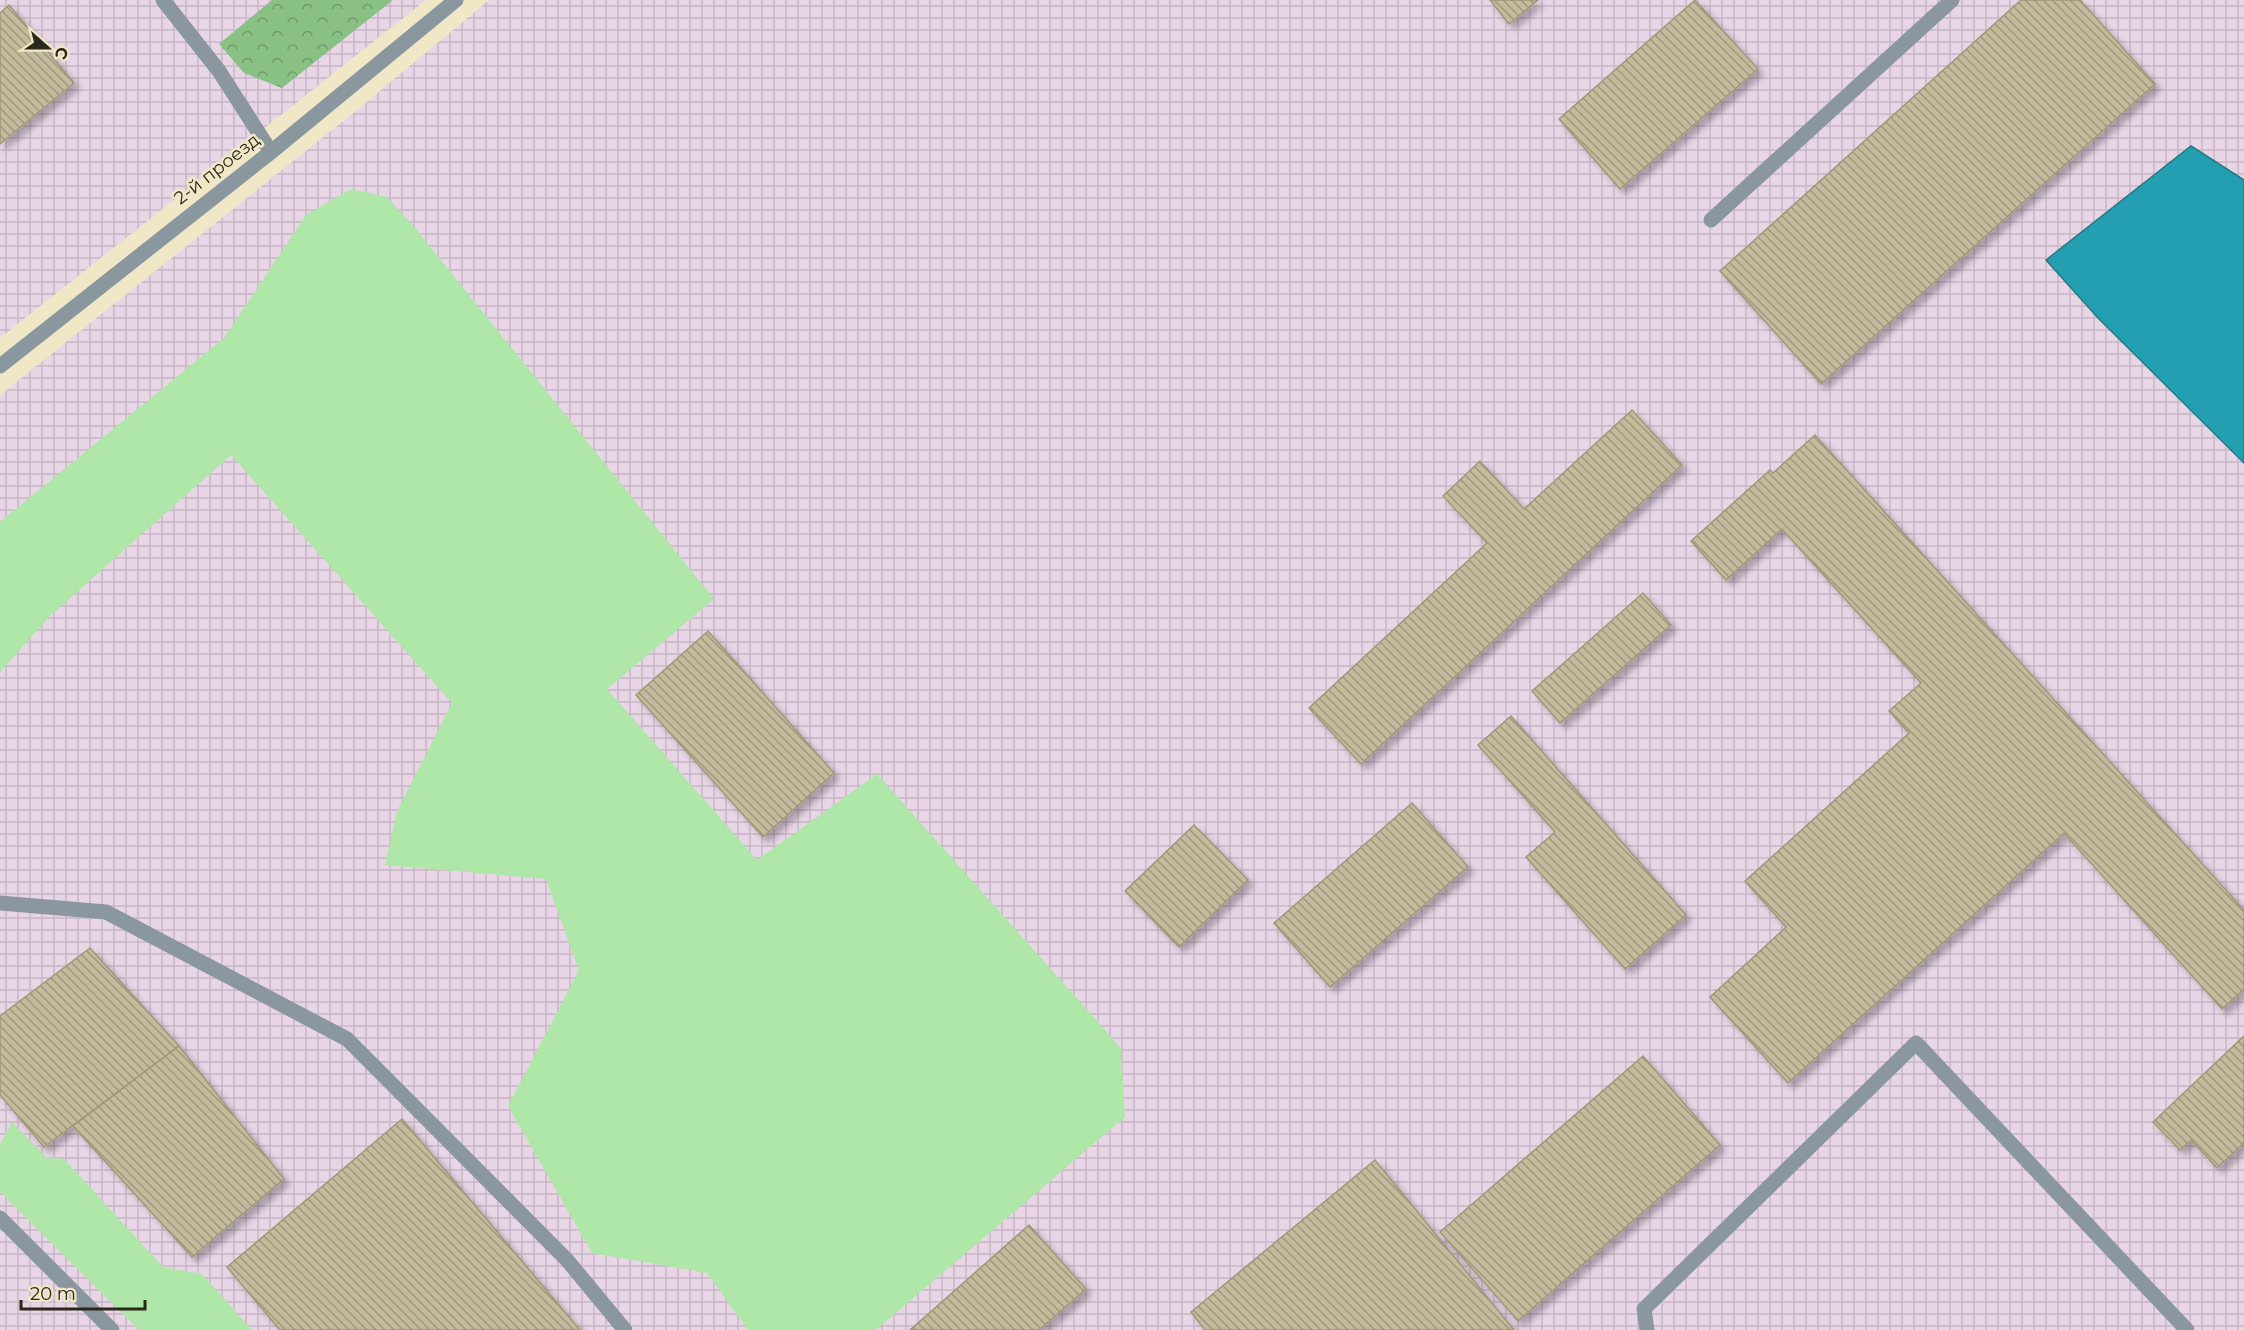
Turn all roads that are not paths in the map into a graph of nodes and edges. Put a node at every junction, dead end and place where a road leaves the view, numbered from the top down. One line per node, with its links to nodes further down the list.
1 (163, 0): 4 (street)
2 (456, 0): 4 (street, 2-й проезд)
3 (1952, 0): 5 (street)
4 (271, 152): 6 (street, 2-й проезд)
5 (1711, 220)
6 (0, 366)
7 (0, 903): 10 (street)
8 (0, 1218): 9 (street)
9 (111, 1330)
10 (625, 1330)
11 (1647, 1330): 12 (street)
12 (2187, 1330)

